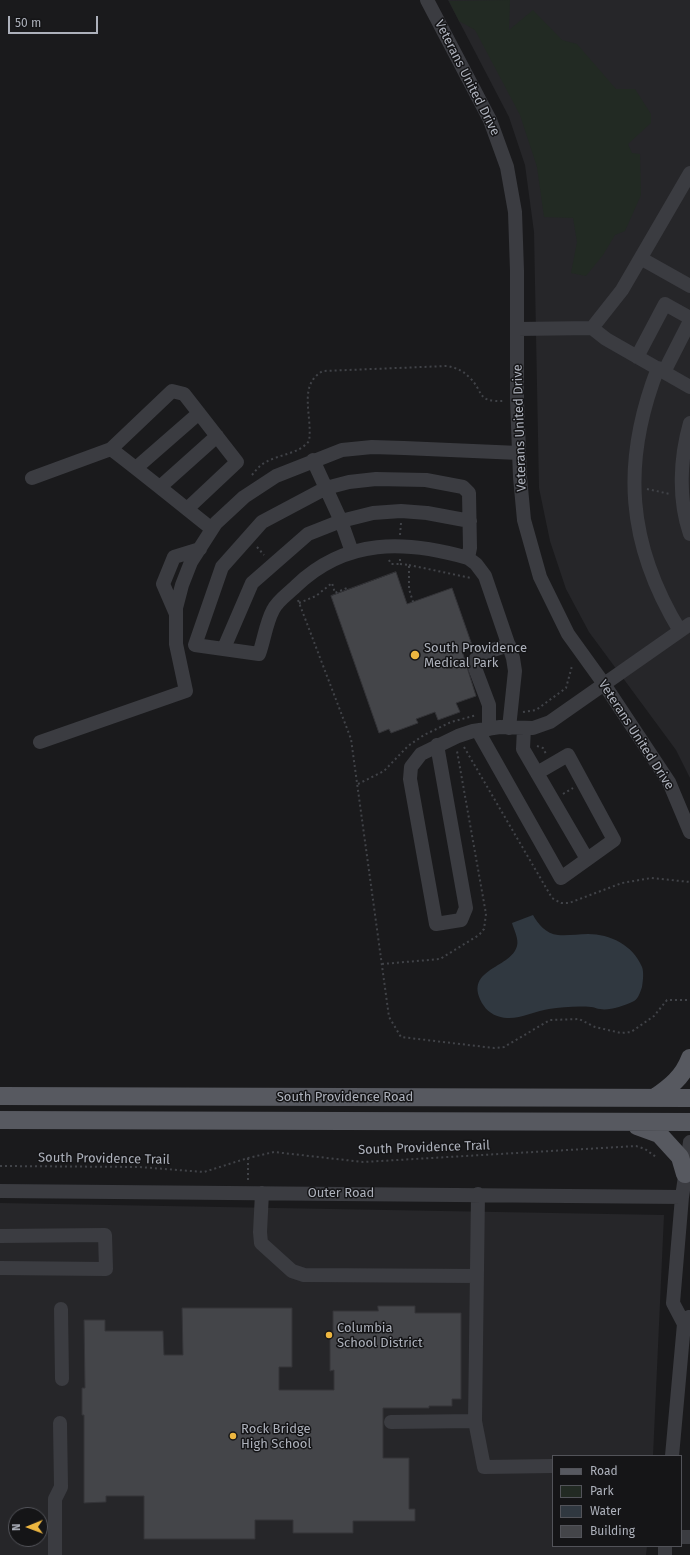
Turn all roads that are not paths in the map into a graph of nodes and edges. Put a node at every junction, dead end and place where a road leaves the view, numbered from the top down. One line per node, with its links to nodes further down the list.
1 (427, 0): 8 (street, Veterans United Drive)
2 (690, 173): 3 (street)
3 (642, 259): 4 (street); 7 (street)
4 (690, 286)
5 (690, 318): 9 (street)
6 (690, 322): 10 (street)
7 (592, 328): 8 (street); 9 (street)
8 (517, 330): 16 (street, Veterans United Drive)
9 (637, 357): 10 (street)
10 (661, 370): 11 (street); 31 (street)
11 (690, 386)
12 (199, 413): 14 (street); 15 (street); 18 (street)
13 (690, 423): 26 (street)
14 (217, 436): 20 (street); 22 (street)
15 (112, 449): 18 (street); 19 (street)
16 (519, 453): 17 (street); 36 (street, Veterans United Drive)
17 (313, 460): 21 (street); 25 (street)
18 (136, 468): 20 (street)
19 (32, 478)
20 (160, 487): 22 (street)
21 (326, 488): 23 (street); 24 (street); 33 (street)
22 (186, 509): 25 (street)
23 (341, 521): 24 (street); 28 (street); 35 (street)
24 (470, 521): 29 (street)
25 (212, 529): 27 (street)
26 (690, 534)
27 (200, 549): 30 (street); 30 (street)
28 (352, 552): 29 (street); 35 (street)
29 (468, 558): 34 (street)
30 (176, 614): 32 (street)
31 (685, 627): 36 (street)
32 (176, 644): 33 (street); 40 (street)
33 (195, 645): 35 (street)
34 (509, 645): 37 (street); 39 (street)
35 (224, 648)
36 (604, 684): 38 (street); 43 (street, Veterans United Drive)
37 (509, 728): 38 (street); 39 (street)
38 (524, 728): 42 (street)
39 (484, 730): 41 (street); 44 (street)
40 (40, 742)
41 (437, 745): 41 (street)
42 (537, 773): 44 (street); 44 (street)
43 (690, 830)
44 (587, 859)
45 (690, 1058): 47 (main road)
46 (0, 1096): 47 (main road, South Providence Road)
47 (654, 1098): 48 (main road, South Providence Road)
48 (690, 1098)
49 (0, 1120): 50 (main road, South Providence Road)
50 (619, 1122): 51 (main road, South Providence Road); 53 (main road)
51 (690, 1122)
52 (690, 1142): 53 (street)
53 (685, 1174): 57 (street)
54 (0, 1191): 55 (street, Outer Road)
55 (262, 1193): 56 (street, Outer Road); 60 (street)
56 (478, 1194): 57 (street, Outer Road); 60 (street)
57 (682, 1197): 62 (street)
58 (0, 1236): 59 (street)
59 (0, 1268)
60 (477, 1276): 65 (street)
61 (61, 1309): 64 (street)
62 (687, 1320): 63 (street)
63 (685, 1372): 68 (street)
64 (62, 1379)
65 (475, 1421): 66 (street); 69 (street)
66 (392, 1422)
67 (60, 1423): 70 (street)
68 (672, 1455)
69 (552, 1466)
70 (55, 1555)

